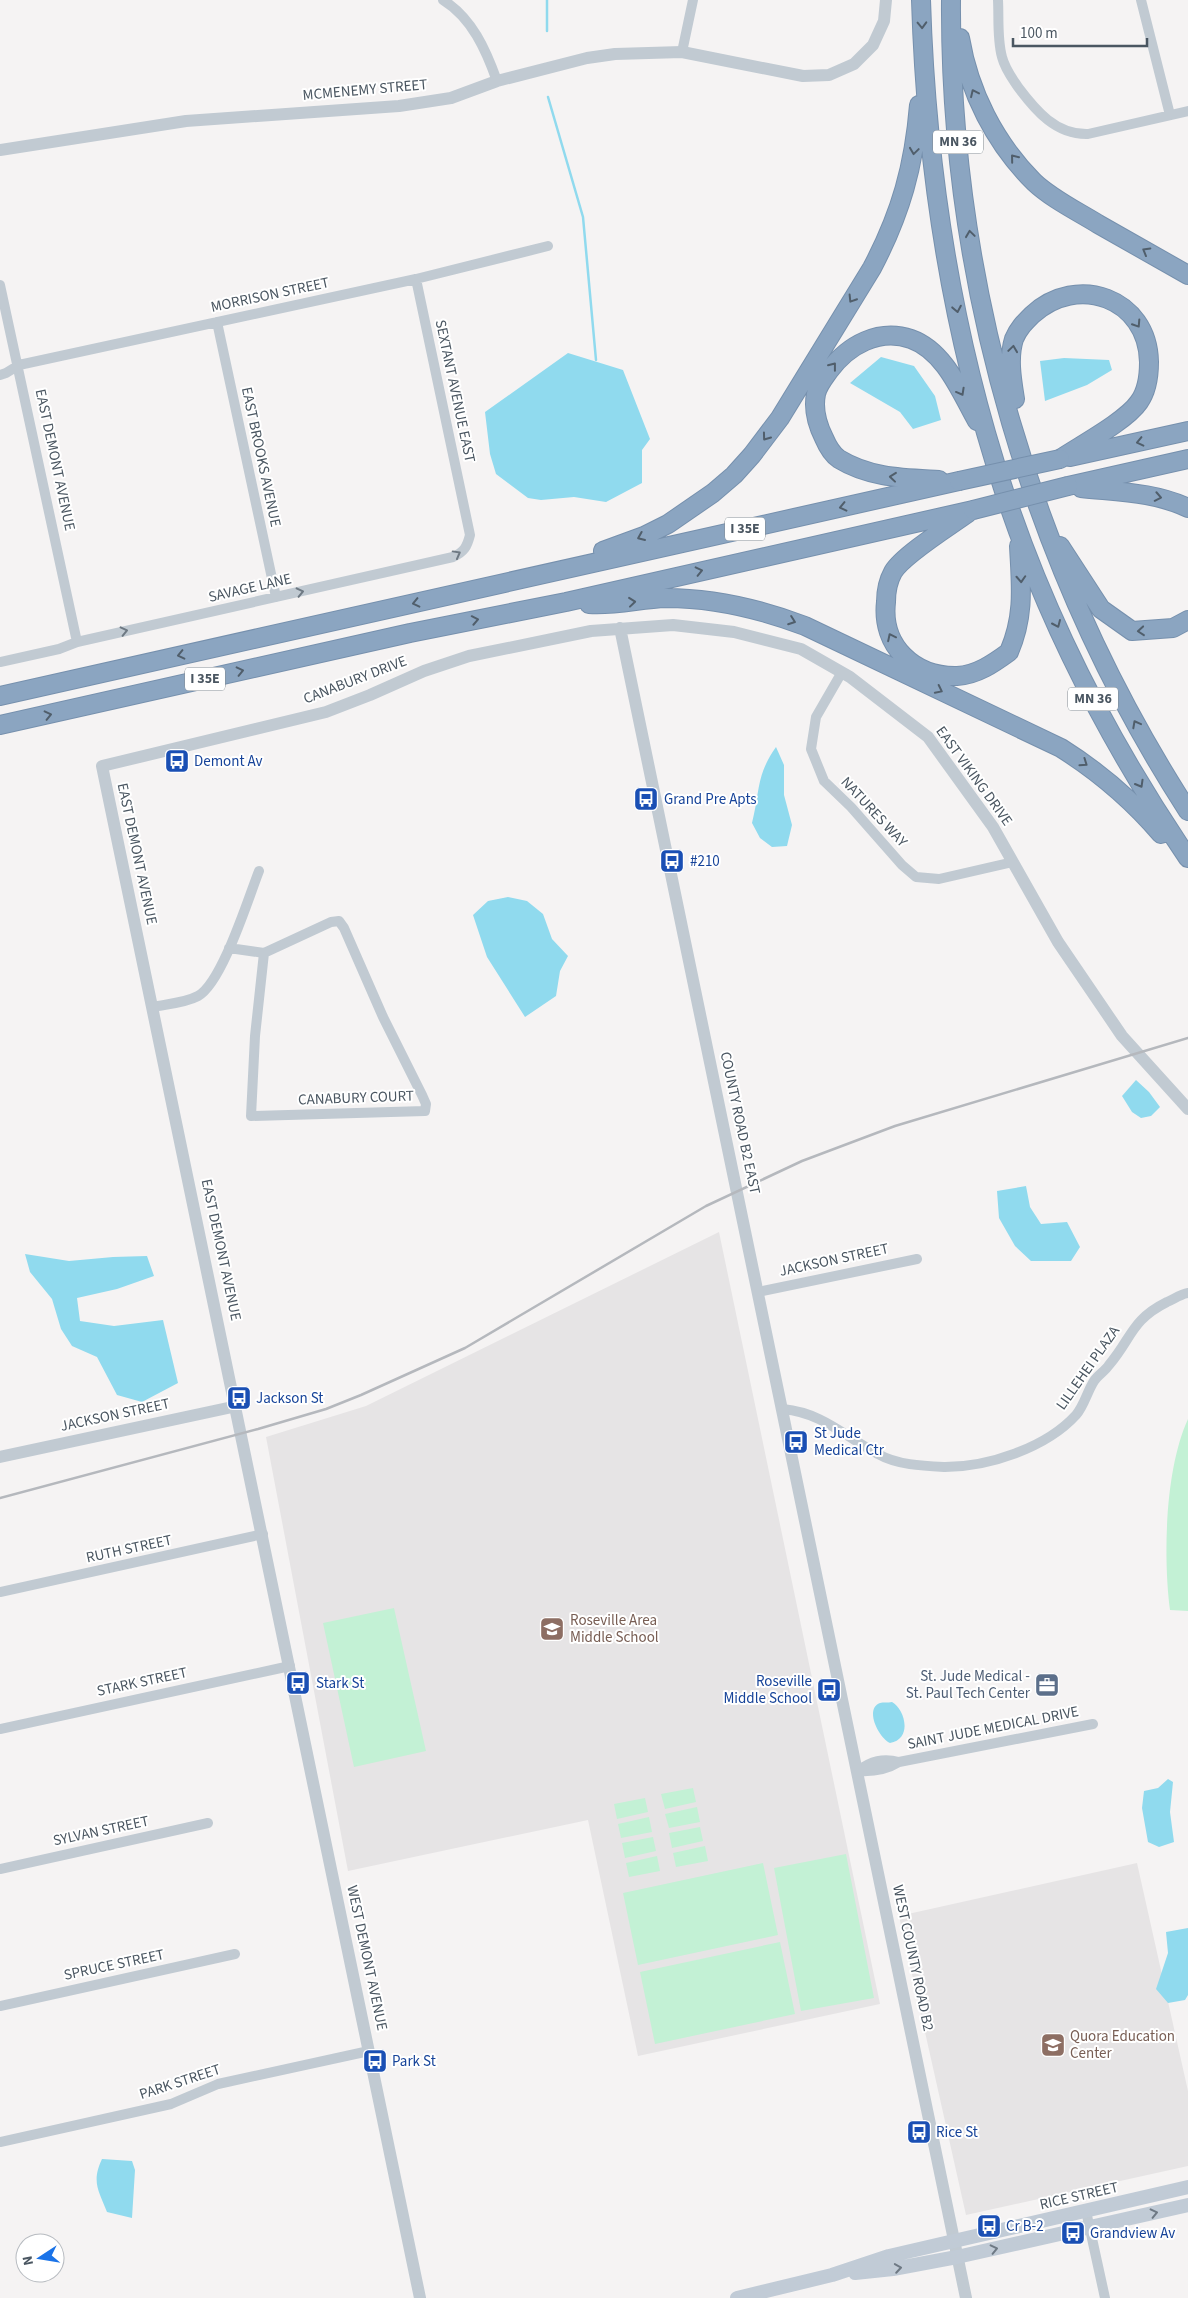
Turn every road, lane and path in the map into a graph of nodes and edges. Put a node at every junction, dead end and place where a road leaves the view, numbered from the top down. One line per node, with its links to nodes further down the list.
1 (443, 0): 10 (street)
2 (694, 0): 9 (street)
3 (886, 0): 9 (street, MCMENEMY STREET)
4 (921, 0): 8 (highway, MN 36, one-way to 8)
5 (953, 0): 15 (highway, one-way to 5); 23 (highway, MN 36, one-way to 5)
6 (998, 0): 12 (street)
7 (1141, 0): 12 (street)
8 (923, 50): 22 (highway, MN 36, one-way to 22); 33 (highway, one-way to 33)
9 (682, 52): 10 (street, MCMENEMY STREET)
10 (497, 81): 13 (street, MCMENEMY STREET)
11 (1188, 111): 12 (street)
12 (1170, 115)
13 (0, 150)
14 (548, 246): 16 (street, MORRISON STREET)
15 (1188, 275)
16 (416, 278): 18 (street, MORRISON STREET); 29 (street, SEXTANT AVENUE EAST)
17 (0, 285): 19 (street, EAST DEMONT AVENUE)
18 (217, 322): 19 (street, MORRISON STREET); 34 (street, EAST BROOKS AVENUE)
19 (19, 365): 20 (street, MORRISON STREET); 38 (street, EAST DEMONT AVENUE)
20 (0, 375)
21 (1188, 431): 24 (highway, I 35E, one-way to 24)
22 (991, 448): 26 (highway, one-way to 22); 32 (highway, MN 36)
23 (1020, 450): 24 (highway, one-way to 24); 31 (highway, MN 36)
24 (1063, 458): 26 (highway, I 35E, bridge)
25 (1188, 459): 27 (highway, I 35E)
26 (959, 481): 33 (highway, I 35E, one-way to 33)
27 (1072, 486): 28 (highway, one-way to 28); 30 (highway, I 35E, bridge)
28 (1188, 508)
29 (465, 510): 34 (street, SAVAGE LANE, one-way to 29)
30 (970, 511): 32 (highway, one-way to 30); 35 (highway, I 35E, one-way to 30)
31 (1045, 525): 36 (highway, one-way to 31); 44 (highway, MN 36, one-way to 31)
32 (1018, 531): 45 (highway, MN 36, one-way to 45)
33 (532, 577): 41 (highway, I 35E, one-way to 41)
34 (276, 598): 38 (street, SAVAGE LANE, one-way to 34)
35 (566, 602): 42 (highway, I 35E, one-way to 35); 47 (highway, one-way to 47)
36 (1188, 620)
37 (620, 628): 40 (street, EAST VIKING DRIVE); 43 (street, CANABURY DRIVE); 54 (street, COUNTY ROAD B2 EAST)
38 (77, 642): 39 (street, SAVAGE LANE)
39 (0, 662)
40 (842, 672): 46 (street, EAST VIKING DRIVE); 46 (street, NATURES WAY)
41 (0, 696)
42 (0, 725)
43 (102, 766): 51 (street, EAST DEMONT AVENUE)
44 (1188, 811)
45 (1188, 858)
46 (1013, 862): 52 (street, EAST VIKING DRIVE)
47 (1188, 868)
48 (259, 871): 49 (street)
49 (229, 948): 50 (street); 51 (street)
50 (264, 953): 50 (street, CANABURY COURT)
51 (153, 1007): 56 (street, EAST DEMONT AVENUE)
52 (1188, 1109)
53 (917, 1259): 54 (street, JACKSON STREET)
54 (758, 1292): 57 (street, COUNTY ROAD B2 EAST)
55 (1188, 1293): 57 (street, LILLEHEI PLAZA)
56 (237, 1406): 58 (street, JACKSON STREET); 59 (street, EAST DEMONT AVENUE)
57 (783, 1408): 61 (street, COUNTY ROAD B2 EAST)
58 (0, 1457)
59 (263, 1534): 60 (street, RUTH STREET); 62 (street, EAST DEMONT AVENUE)
60 (0, 1592)
61 (828, 1625): 66 (street, WEST COUNTY ROAD B2)
62 (290, 1666): 64 (street, STARK STREET); 65 (street, EAST DEMONT AVENUE)
63 (1094, 1724): 66 (street, SAINT JUDE MEDICAL DRIVE)
64 (0, 1729)
65 (306, 1742): 71 (street, WEST DEMONT AVENUE)
66 (858, 1771): 77 (street, WEST COUNTY ROAD B2)
67 (208, 1823): 68 (street, SYLVAN STREET)
68 (0, 1868)
69 (235, 1954): 70 (street, SPRUCE STREET)
70 (0, 2006)
71 (369, 2051): 72 (street, PARK STREET); 80 (street, WEST DEMONT AVENUE)
72 (0, 2142)
73 (1188, 2187): 75 (main road, RICE STREET)
74 (1188, 2205): 76 (main road, RICE STREET, one-way to 74)
75 (1086, 2211): 76 (street); 77 (main road, RICE STREET)
76 (1089, 2228): 78 (main road, RICE STREET, one-way to 76); 83 (street)
77 (953, 2242): 78 (street, WEST COUNTY ROAD B2); 79 (main road, RICE STREET)
78 (957, 2257): 79 (main road, RICE STREET, one-way to 78); 82 (street, WEST COUNTY ROAD B2)
79 (832, 2275): 81 (main road, RICE STREET)
80 (420, 2298)
81 (737, 2298)
82 (966, 2298)
83 (1105, 2298)

